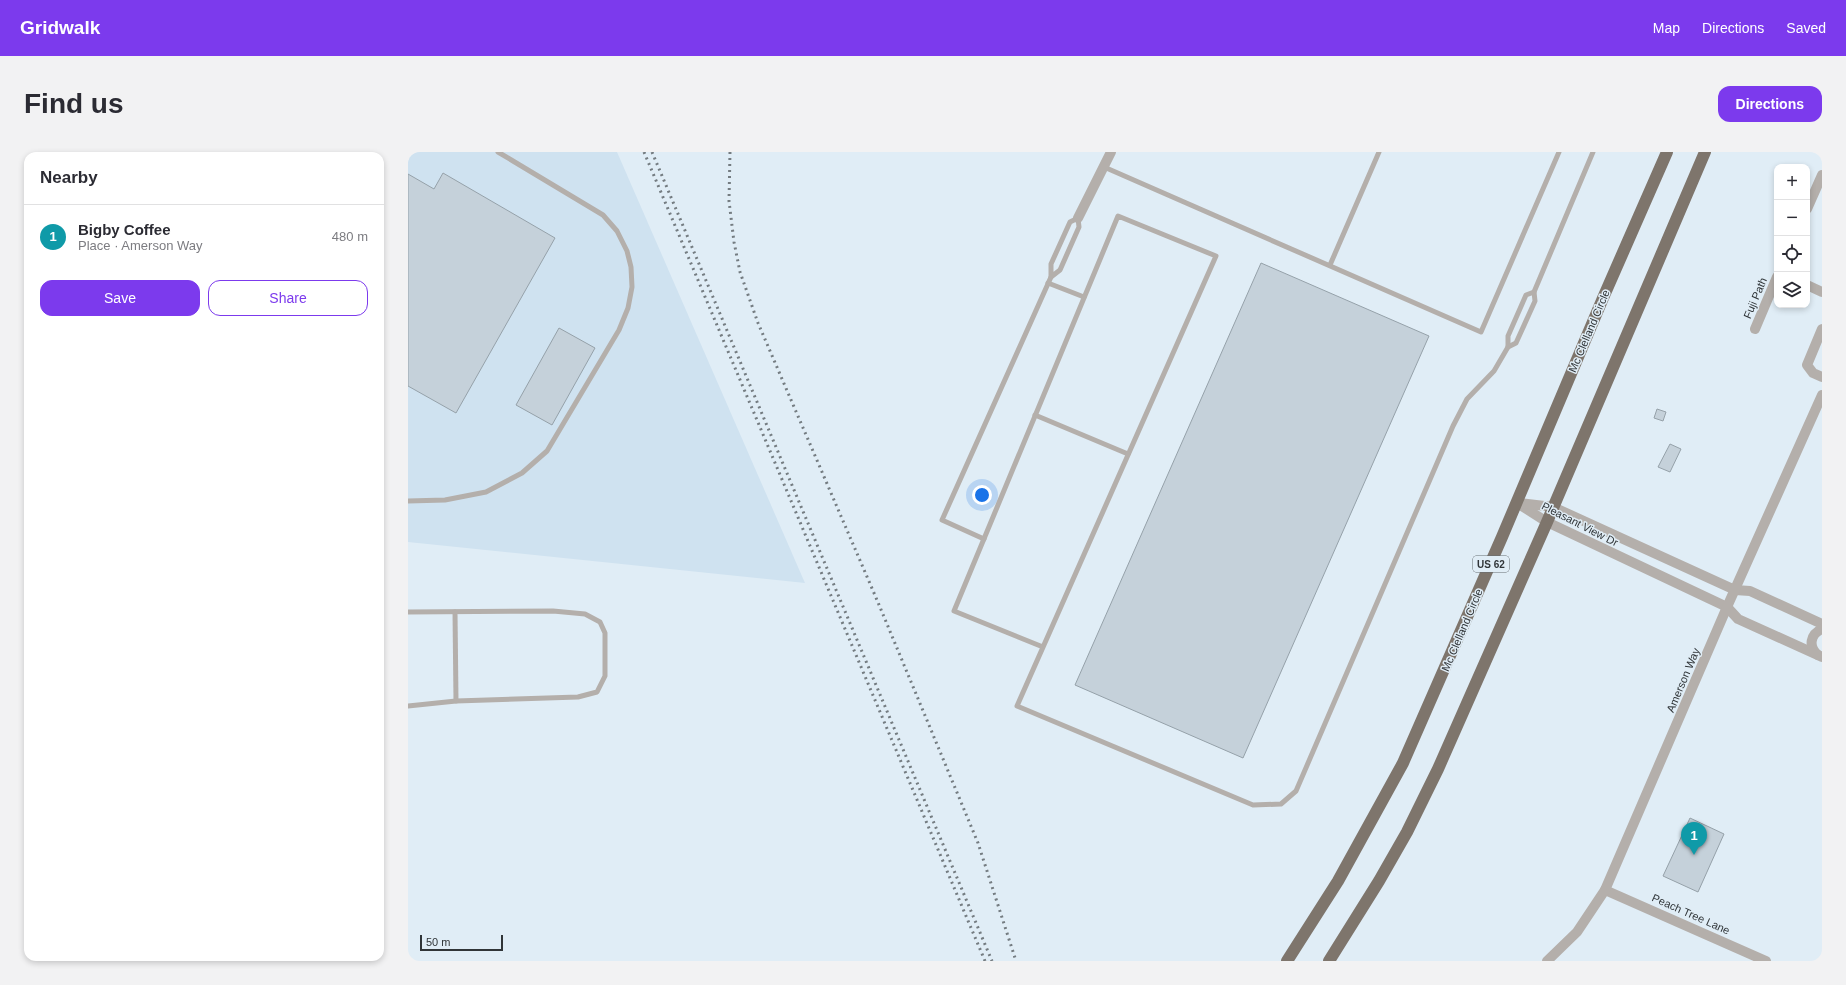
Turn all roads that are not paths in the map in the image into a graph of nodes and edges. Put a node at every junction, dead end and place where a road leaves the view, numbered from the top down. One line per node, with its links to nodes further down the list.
1 (498, 152): 27 (lane)
2 (1111, 152): 8 (street)
3 (1379, 152): 12 (lane)
4 (1559, 152): 12 (lane)
5 (1594, 152): 17 (lane)
6 (1667, 152): 28 (highway, Mc Clelland Circle / US 62)
7 (1705, 152): 29 (highway, US 62)
8 (1104, 167): 11 (street); 12 (lane)
9 (1822, 175): 10 (street)
10 (1810, 202)
11 (1078, 218): 13 (lane); 13 (lane)
12 (1330, 265)
13 (1051, 277): 14 (lane)
14 (1048, 283): 19 (lane); 31 (lane)
15 (1774, 284): 20 (street, Fuji Path)
16 (1810, 286): 18 (street)
17 (1534, 292): 22 (lane); 22 (lane)
18 (1822, 292)
19 (1084, 297): 25 (lane); 26 (lane)
20 (1755, 329)
21 (1822, 329): 23 (street)
22 (1508, 347): 38 (lane)
23 (1822, 376)
24 (1822, 396): 32 (street, Amerson Way)
25 (1036, 415): 26 (lane); 31 (lane)
26 (1128, 454): 38 (lane)
27 (408, 501)
28 (1517, 502): 29 (street, Pleasant View Dr); 30 (street, Pleasant View Dr); 43 (highway, Mc Clelland Circle / US 62)
29 (1553, 507): 30 (highway, US 62); 32 (street, Pleasant View Dr)
30 (1547, 522): 33 (street, Pleasant View Dr); 44 (highway, US 62)
31 (984, 539): 38 (lane)
32 (1735, 590): 33 (street, Amerson Way); 36 (street, Pleasant View Dr)
33 (1728, 607): 39 (street, Pleasant View Dr); 42 (street, Amerson Way)
34 (408, 612): 35 (lane)
35 (455, 612): 40 (lane); 40 (lane)
36 (1822, 624)
37 (1822, 628): 39 (street)
38 (1043, 647)
39 (1821, 657)
40 (456, 701): 41 (lane)
41 (408, 706)
42 (1605, 890): 45 (street, Amerson Way); 46 (street, Peach Tree Lane)
43 (1287, 961)
44 (1329, 961)
45 (1547, 961)
46 (1766, 961)

